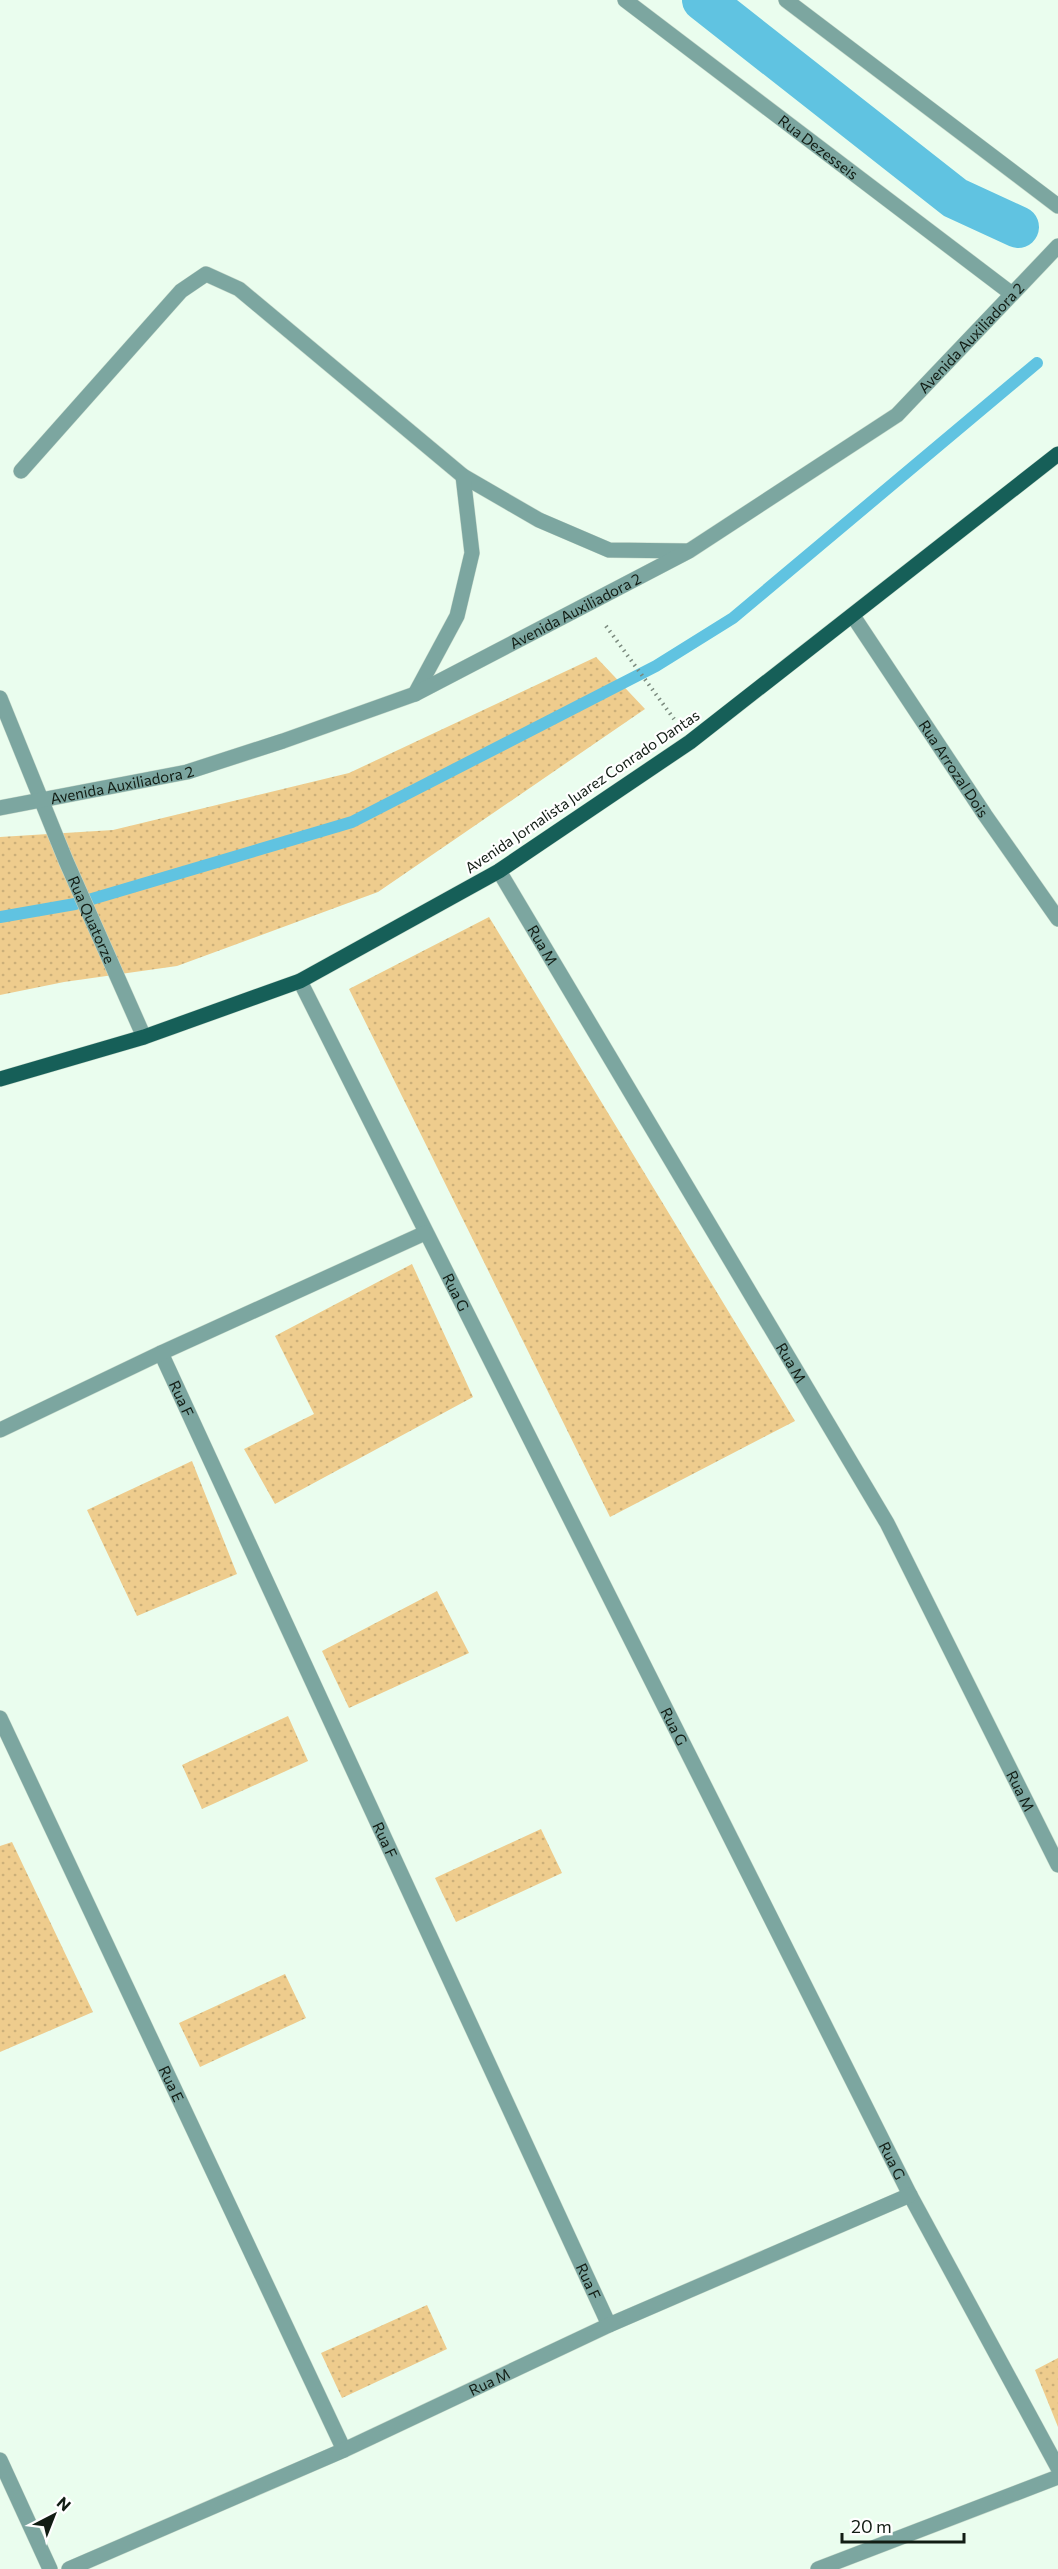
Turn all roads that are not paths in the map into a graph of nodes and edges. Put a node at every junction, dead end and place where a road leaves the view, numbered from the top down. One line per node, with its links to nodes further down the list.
1 (625, 0): 5 (street, Rua Dezesseis)
2 (786, 0): 3 (street)
3 (1058, 206)
4 (1058, 246): 5 (street, Avenida Auxiliadora 2)
5 (1012, 294): 9 (street, Avenida Auxiliadora 2)
6 (1058, 454): 10 (main road, Avenida Jornalista Juarez Conrado Dantas)
7 (21, 471): 8 (street)
8 (463, 476): 9 (street); 11 (street)
9 (689, 551): 11 (street, Avenida Auxiliadora 2)
10 (854, 616): 15 (main road, Avenida Jornalista Juarez Conrado Dantas); 16 (street, Rua Arrozal Dois)
11 (415, 694): 13 (street, Avenida Auxiliadora 2)
12 (0, 698): 13 (street, Rua Quatorze)
13 (43, 801): 14 (street, Avenida Auxiliadora 2); 18 (street, Rua Quatorze)
14 (0, 808)
15 (499, 871): 17 (main road, Avenida Jornalista Juarez Conrado Dantas); 24 (street, Rua M)
16 (1058, 919)
17 (300, 981): 18 (main road, Avenida Jornalista Juarez Conrado Dantas); 20 (street, Rua G)
18 (144, 1037): 19 (main road, Avenida Jornalista Juarez Conrado Dantas)
19 (0, 1079)
20 (424, 1233): 21 (street); 25 (street, Rua G)
21 (161, 1353): 22 (street); 26 (street, Rua F)
22 (0, 1430)
23 (0, 1718): 27 (street, Rua E)
24 (1058, 1865)
25 (910, 2195): 26 (street, Rua M); 29 (street, Rua G)
26 (609, 2325): 27 (street, Rua M)
27 (344, 2450): 32 (street, Rua M)
28 (0, 2460): 31 (street)
29 (1058, 2468)
30 (1058, 2477): 33 (street)
31 (50, 2569)
32 (69, 2569)
33 (818, 2569)

